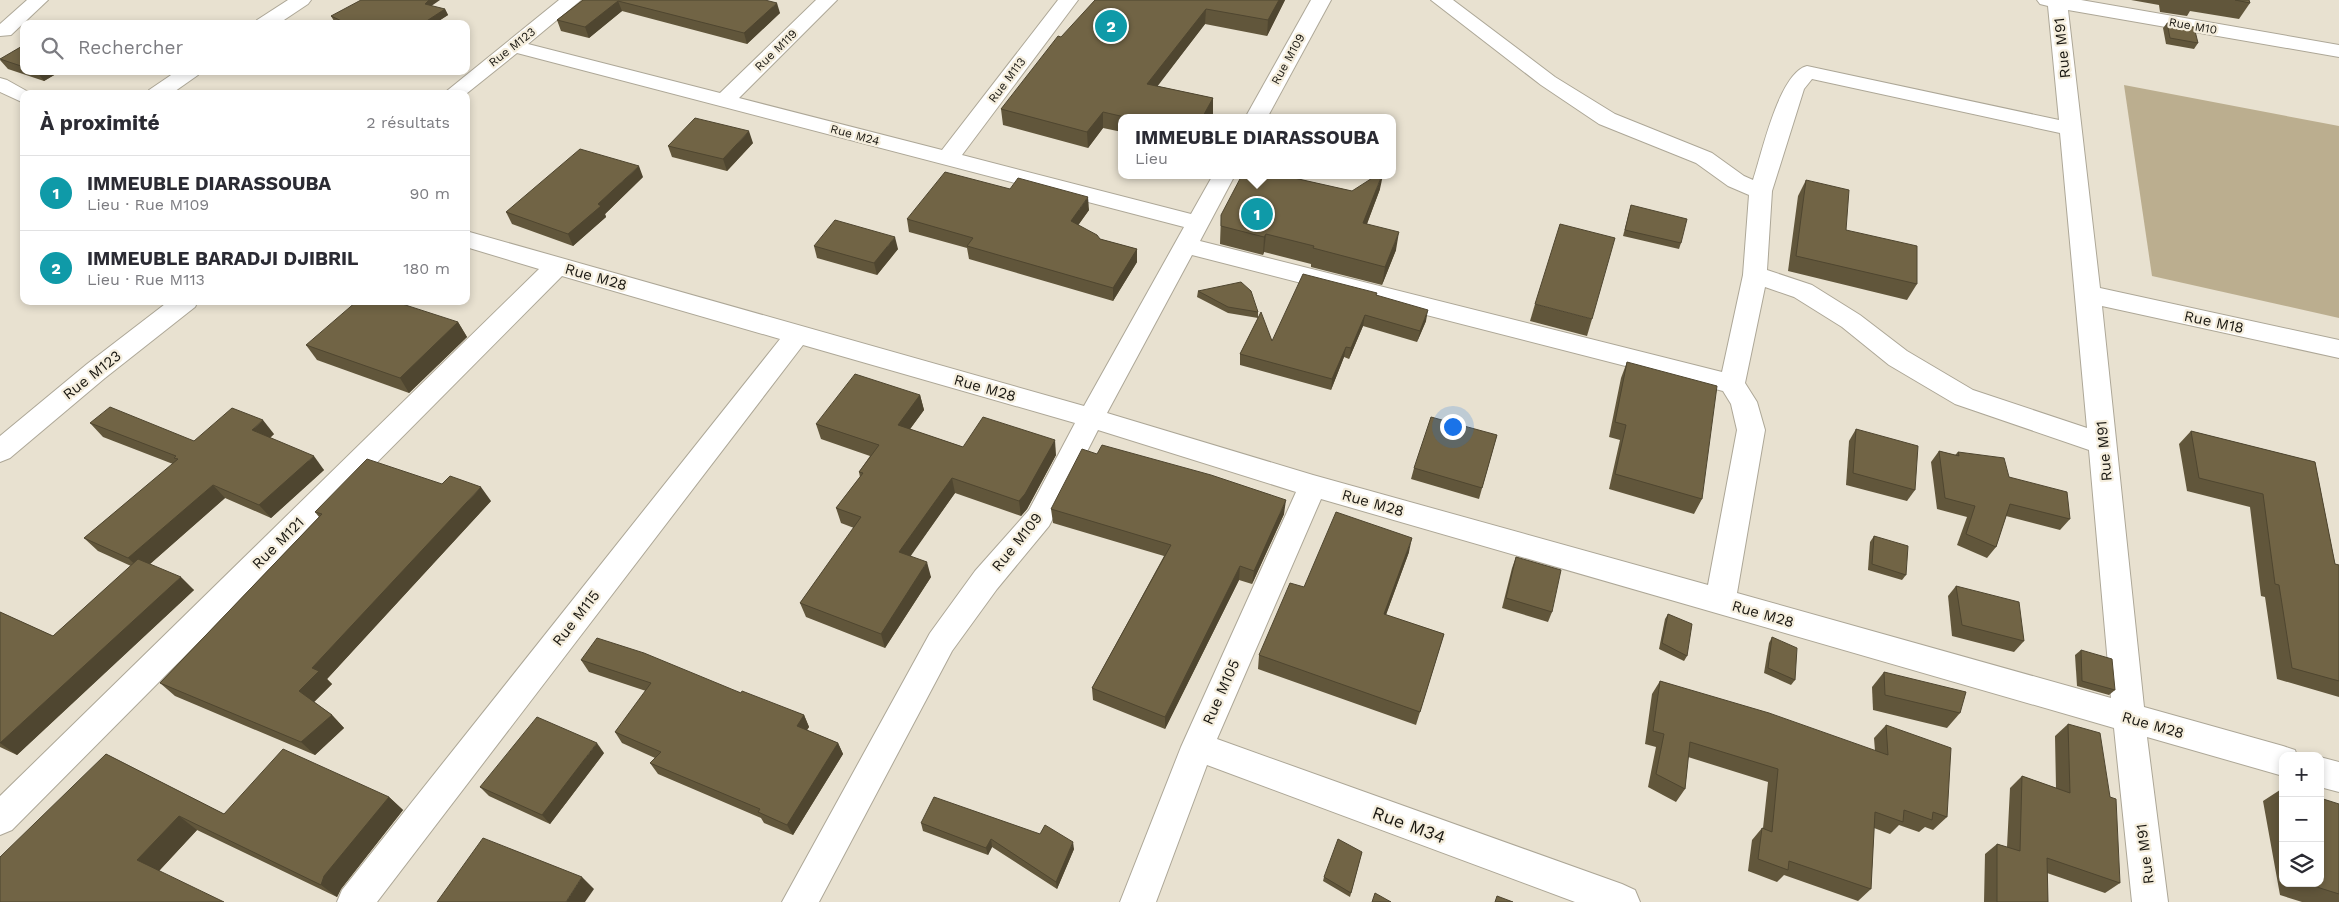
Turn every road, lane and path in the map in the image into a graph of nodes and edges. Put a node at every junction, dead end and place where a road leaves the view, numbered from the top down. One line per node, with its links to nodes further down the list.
1 (38, 0): 10 (street)
2 (301, 0): 9 (street)
3 (571, 0): 11 (street, Rue M123)
4 (827, 0): 18 (street, Rue M119)
5 (1068, 0): 21 (street, Rue M113)
6 (1321, 0): 19 (street, Rue M109)
7 (1441, 0): 23 (street)
8 (2054, 1): 12 (street, Rue M10); 20 (street, Rue M91)
9 (270, 20)
10 (1, 33)
11 (513, 46): 16 (street, Rue M123); 18 (street, Rue M24)
12 (2339, 52)
13 (185, 75): 15 (street)
14 (0, 84): 17 (street)
15 (162, 90)
16 (458, 90)
17 (20, 95)
18 (724, 101): 21 (street, Rue M24)
19 (1258, 114)
20 (2071, 129): 23 (street); 28 (street, Rue M91)
21 (947, 159): 24 (street, Rue M24)
22 (1222, 179): 24 (street, Rue M109)
23 (1761, 191): 27 (street)
24 (1191, 234): 32 (street, Rue M24); 33 (street, Rue M109)
25 (470, 239): 26 (street, Rue M28)
26 (557, 266): 30 (street, Rue M28); 43 (street, Rue M121)
27 (1755, 275): 32 (street); 34 (street)
28 (2088, 294): 31 (street, Rue M18); 34 (street, Rue M91)
29 (181, 305): 35 (street, Rue M123)
30 (798, 335): 33 (street, Rue M28); 44 (street, Rue M115)
31 (2339, 350)
32 (1732, 384): 37 (street)
33 (1091, 418): 36 (street, Rue M28); 45 (street, Rue M109)
34 (2103, 444): 38 (street, Rue M91)
35 (0, 451)
36 (1313, 486): 37 (street, Rue M28); 39 (street, Rue M105)
37 (1720, 602): 38 (street, Rue M28)
38 (2129, 718): 40 (street, Rue M28); 48 (street, Rue M91)
39 (1197, 747): 46 (street, Rue M105); 47 (street, Rue M34)
40 (2279, 761)
41 (2324, 773): 42 (street)
42 (2339, 777)
43 (0, 819)
44 (355, 902)
45 (800, 902)
46 (1138, 902)
47 (1622, 902)
48 (2150, 902)

